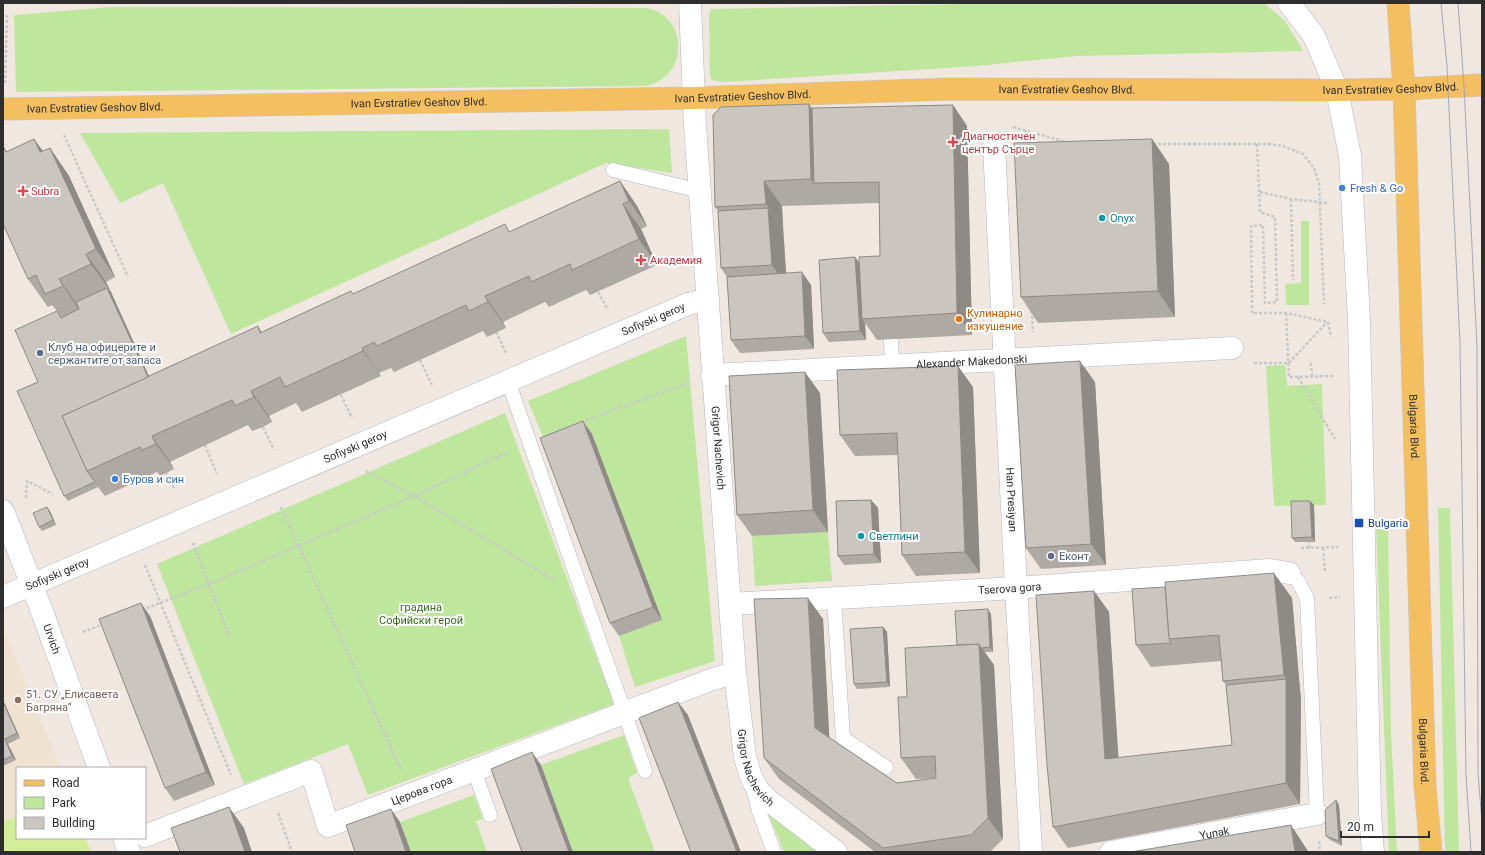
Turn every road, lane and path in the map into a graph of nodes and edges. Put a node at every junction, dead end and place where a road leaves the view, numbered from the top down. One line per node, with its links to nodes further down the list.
1 (690, 3): 8 (street, Grigor Nachevich)
2 (1289, 3): 7 (street)
3 (1398, 3): 6 (main road, Bulgaria Blvd.)
4 (7, 15): 9 (path)
5 (1482, 85): 6 (main road, Ivan Evstratiev Geshov Blvd.)
6 (1404, 89): 7 (main road, Ivan Evstratiev Geshov Blvd.); 106 (main road, Bulgaria Blvd.)
7 (1337, 90): 8 (main road, Ivan Evstratiev Geshov Blvd.); 105 (street)
8 (694, 98): 9 (main road, Ivan Evstratiev Geshov Blvd.); 19 (street, Grigor Nachevich)
9 (4, 99)
10 (1015, 127): 11 (path)
11 (1025, 130): 13 (path); 17 (path)
12 (63, 134): 23 (path)
13 (1071, 144)
14 (1147, 144): 15 (path)
15 (1257, 144): 20 (path); 22 (path)
16 (994, 146): 37 (street, Han Presiyan)
17 (1026, 154)
18 (612, 170): 19 (lane)
19 (700, 191): 26 (street, Grigor Nachevich)
20 (1260, 192): 21 (path); 29 (path)
21 (1291, 199): 22 (path); 24 (path)
22 (1320, 202): 28 (path)
23 (128, 277)
24 (1293, 280)
25 (598, 292): 30 (path)
26 (708, 299): 41 (street, Grigor Nachevich); 45 (street, Sofiyski geroy)
27 (1032, 304): 35 (path)
28 (1324, 304)
29 (1286, 313): 38 (path); 38 (path)
30 (611, 315)
31 (496, 332): 34 (path)
32 (891, 338): 40 (lane)
33 (1232, 348): 35 (street, Alexander Makedonski); 38 (path)
34 (507, 355)
35 (1034, 359): 37 (street, Alexander Makedonski)
36 (420, 360): 46 (path)
37 (1004, 360): 40 (street, Alexander Makedonski); 77 (street, Han Presiyan)
38 (1289, 363): 44 (path)
39 (1311, 363): 43 (path)
40 (892, 366): 41 (street, Alexander Makedonski)
41 (712, 375): 49 (path); 82 (street, Grigor Nachevich)
42 (1340, 375): 43 (path)
43 (1312, 376): 44 (path)
44 (1298, 377): 52 (path)
45 (508, 382): 51 (lane); 75 (street, Sofiyski geroy)
46 (432, 385)
47 (341, 395): 48 (path)
48 (352, 418)
49 (574, 425)
50 (263, 427): 54 (path)
51 (530, 442): 60 (path); 79 (lane)
52 (1337, 444)
53 (205, 445): 57 (path)
54 (274, 450)
55 (365, 470): 60 (path)
56 (166, 472): 58 (path)
57 (217, 474)
58 (175, 490)
59 (53, 494): 62 (path)
60 (414, 496): 68 (path); 79 (path)
61 (278, 501): 68 (path)
62 (25, 505)
63 (3, 512): 75 (street, Urvich)
64 (191, 539): 76 (path)
65 (1301, 542): 69 (path)
66 (1305, 542): 69 (path)
67 (1309, 542): 69 (path)
68 (297, 545): 76 (path); 95 (path)
69 (1307, 548): 70 (path)
70 (1323, 548): 71 (path); 73 (path)
71 (1332, 548)
72 (143, 560): 81 (path)
73 (1324, 572)
74 (1289, 573): 77 (street, Tserova gora); 97 (lane)
75 (32, 584): 78 (street, Sofiyski geroy); 89 (street, Urvich)
76 (209, 584): 81 (path); 86 (path)
77 (1016, 588): 80 (street, Tserova gora); 103 (street, Han Presiyan)
78 (3, 597)
79 (585, 598): 88 (lane)
80 (834, 599): 82 (street, Tserova gora); 90 (lane)
81 (160, 603): 83 (path); 96 (path)
82 (730, 604): 87 (street, Grigor Nachevich)
83 (139, 610)
84 (111, 621): 85 (path)
85 (84, 632)
86 (229, 636)
87 (736, 673): 88 (street, Церова гора); 93 (street, Grigor Nachevich)
88 (625, 713): 91 (street, Церова гора); 92 (lane)
89 (99, 767)
90 (886, 768)
91 (474, 770): 95 (street, Церова гора); 98 (lane)
92 (645, 771)
93 (751, 777): 101 (lane); 102 (street, Grigor Nachevich)
94 (269, 788): 95 (street, Церова гора); 96 (street, Церова гора); 100 (path)
95 (412, 794)
96 (240, 798): 99 (street, Церова гора)
97 (1317, 814): 104 (street, Yunak)
98 (490, 815)
99 (146, 836)
100 (292, 852)
101 (774, 852)
102 (836, 852)
103 (1031, 852)
104 (1112, 852)
105 (1373, 852)
106 (1431, 852)

